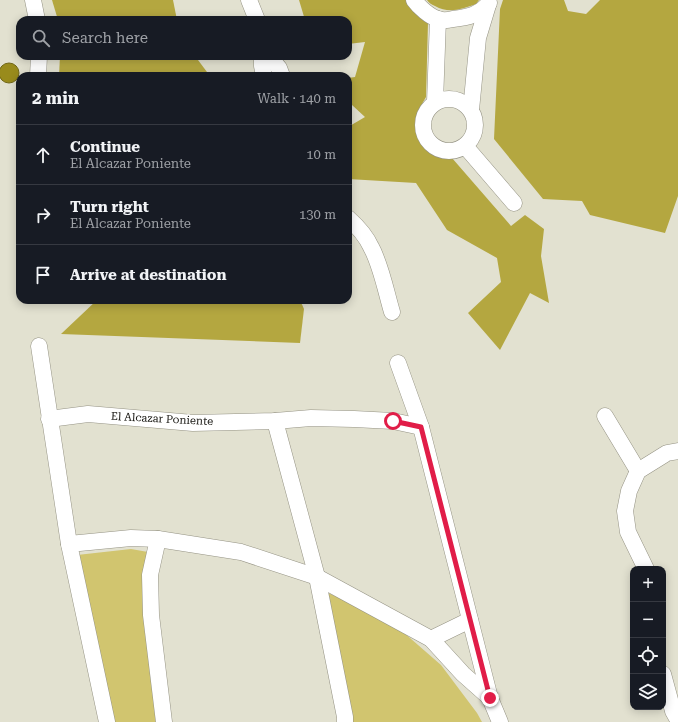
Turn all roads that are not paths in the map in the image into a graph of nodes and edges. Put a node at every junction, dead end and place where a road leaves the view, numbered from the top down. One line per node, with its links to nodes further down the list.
1 (33, 0): 5 (street)
2 (249, 0): 6 (street)
3 (414, 0): 7 (street)
4 (490, 2): 7 (street); 15 (street)
5 (36, 16)
6 (255, 16)
7 (438, 19): 14 (street)
8 (39, 60): 11 (street)
9 (262, 60): 12 (street)
10 (272, 60): 13 (street)
11 (38, 72)
12 (263, 72)
13 (280, 72)
14 (435, 102): 15 (street); 16 (street)
15 (471, 110): 16 (street)
16 (465, 146): 17 (street)
17 (514, 203)
18 (352, 222): 19 (street)
19 (392, 312)
20 (39, 346): 23 (street)
21 (398, 363): 25 (street)
22 (605, 416): 27 (street)
23 (49, 419): 24 (street, El Alcazar Poniente); 29 (street)
24 (275, 421): 25 (street, El Alcazar Poniente); 31 (street)
25 (421, 427): 32 (street)
26 (678, 451): 27 (street)
27 (638, 471): 30 (street)
28 (158, 539): 29 (street); 31 (street); 38 (street)
29 (68, 544): 37 (street)
30 (645, 566)
31 (318, 577): 33 (street); 39 (street)
32 (470, 620): 33 (street); 35 (street)
33 (430, 639): 35 (street)
34 (666, 683): 36 (street)
35 (490, 698): 40 (street)
36 (676, 713)
37 (107, 722)
38 (164, 722)
39 (345, 722)
40 (500, 722)

